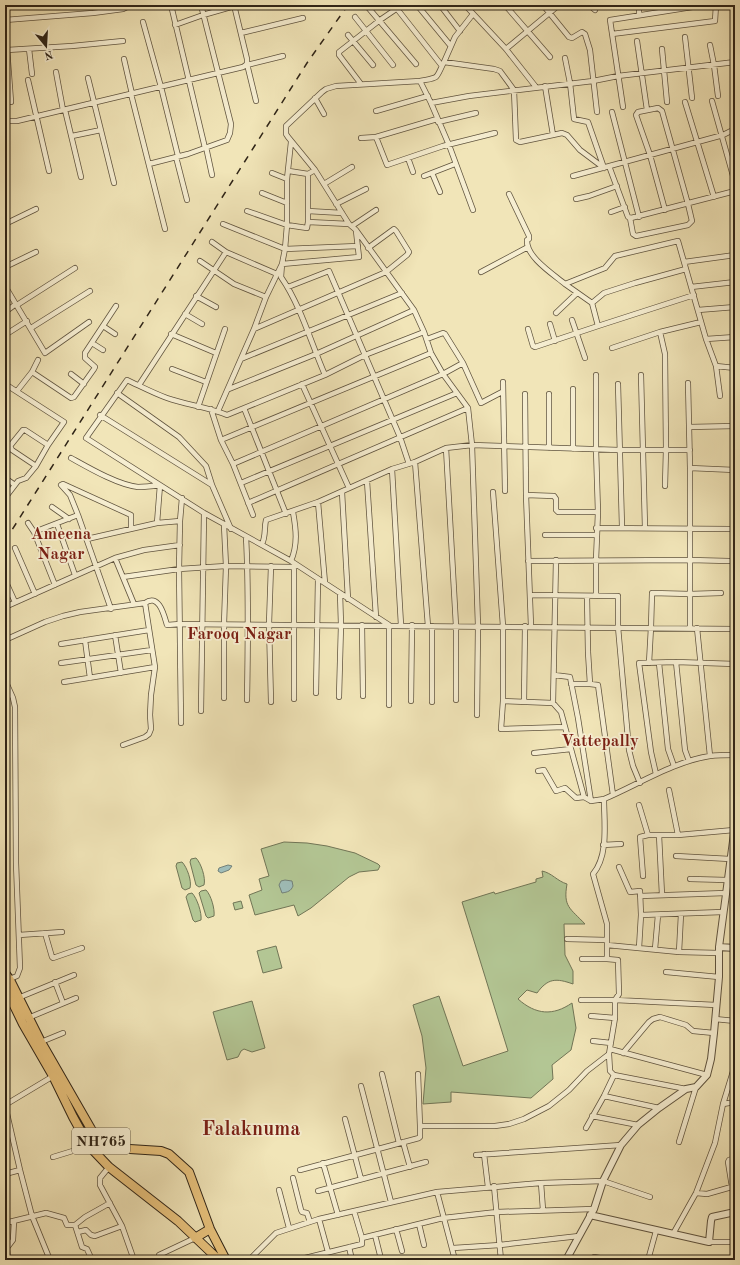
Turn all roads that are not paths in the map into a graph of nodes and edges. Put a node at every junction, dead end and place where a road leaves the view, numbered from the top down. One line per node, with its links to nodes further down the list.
1 (131, 5): 26 (street)
2 (171, 5): 28 (street)
3 (201, 5): 21 (street)
4 (236, 5): 21 (street); 32 (street)
5 (366, 5): 25 (street)
6 (402, 5): 17 (street)
7 (417, 5): 39 (street)
8 (440, 5): 30 (street)
9 (465, 5): 20 (street)
10 (504, 5): 29 (street)
11 (543, 5): 19 (street)
12 (558, 5): 19 (street)
13 (589, 5): 18 (street)
14 (639, 5): 22 (street)
15 (705, 5): 22 (street)
16 (716, 5): 33 (street)
17 (396, 7): 25 (street); 52 (street)
18 (595, 10)
19 (550, 12): 29 (street); 66 (street)
20 (473, 14): 30 (street); 42 (street)
21 (204, 15): 28 (street); 59 (street)
22 (639, 15): 33 (street)
23 (355, 17): 31 (street)
24 (303, 18): 32 (street)
25 (380, 20): 31 (street); 51 (street)
26 (5, 21): 44 (street)
27 (143, 22): 71 (street)
28 (176, 25): 67 (street)
29 (528, 30): 42 (street); 46 (street)
30 (460, 31): 39 (street)
31 (367, 32): 37 (street); 54 (street)
32 (241, 33): 50 (street)
33 (612, 34): 62 (street)
34 (348, 35): 37 (street)
35 (685, 37): 56 (street)
36 (123, 41): 41 (street)
37 (353, 41): 53 (street); 69 (street)
38 (637, 41): 60 (street)
39 (450, 45): 52 (street)
40 (710, 46): 55 (street)
41 (29, 49): 44 (street); 61 (street)
42 (506, 49): 72 (street)
43 (662, 49): 57 (street)
44 (7, 50): 81 (street)
45 (283, 56): 50 (street)
46 (550, 57)
47 (565, 58): 68 (street)
48 (124, 59): 74 (street)
49 (735, 62): 55 (street)
50 (247, 64): 59 (street); 79 (street)
51 (416, 64)
52 (443, 64): 65 (street); 73 (street)
53 (373, 65)
54 (393, 65)
55 (714, 65): 56 (street); 76 (street)
56 (688, 68): 57 (street); 78 (street)
57 (665, 70): 60 (street); 82 (street)
58 (56, 72): 87 (street)
59 (218, 73): 67 (street); 108 (street)
60 (641, 73): 62 (street); 88 (street)
61 (32, 74)
62 (618, 76): 66 (street); 86 (street)
63 (88, 78): 84 (street)
64 (28, 80): 94 (street)
65 (420, 80): 69 (street); 75 (street)
66 (593, 80): 68 (street); 90 (street)
67 (188, 81): 71 (street); 108 (street)
68 (570, 83): 70 (street); 117 (street)
69 (361, 84): 77 (street)
70 (545, 86): 72 (street); 100 (street)
71 (161, 87): 74 (street); 111 (street)
72 (536, 87): 73 (street)
73 (514, 90): 85 (street); 100 (street)
74 (132, 94): 84 (street); 114 (street)
75 (428, 96): 85 (street); 89 (street)
76 (718, 96)
77 (315, 98): 93 (street); 105 (street)
78 (692, 98)
79 (256, 100)
80 (712, 101): 101 (street)
81 (11, 102)
82 (667, 102)
83 (685, 102): 106 (street)
84 (95, 103): 87 (street); 97 (street)
85 (431, 103): 95 (street)
86 (623, 107)
87 (64, 110): 94 (street); 102 (street)
88 (647, 110): 109 (street); 110 (street)
89 (376, 111)
90 (597, 112)
91 (612, 112): 113 (street)
92 (476, 113): 95 (street)
93 (324, 114)
94 (37, 116): 96 (street); 119 (street)
95 (438, 120): 103 (street); 107 (street)
96 (5, 121)
97 (102, 130): 102 (street); 130 (street)
98 (735, 130): 101 (street)
99 (495, 133): 107 (street)
100 (553, 135): 117 (street)
101 (723, 135): 106 (street); 131 (street)
102 (72, 136): 128 (street)
103 (376, 137): 104 (street); 112 (street)
104 (361, 138)
105 (291, 142): 118 (street); 120 (street)
106 (698, 142): 109 (street); 139 (street)
107 (449, 145): 112 (street); 115 (street)
108 (205, 148): 111 (street); 125 (street)
109 (672, 149): 110 (street); 144 (street)
110 (650, 155): 113 (street); 150 (street)
111 (177, 157): 114 (street); 141 (street)
112 (408, 158): 121 (street)
113 (625, 162): 117 (street); 154 (street)
114 (149, 164): 161 (street)
115 (455, 164): 123 (street); 149 (street)
116 (352, 167): 132 (street)
117 (607, 167): 127 (street); 133 (street)
118 (315, 170): 124 (street); 132 (street)
119 (49, 171)
120 (289, 171): 124 (street); 129 (street)
121 (413, 172)
122 (272, 173): 129 (street)
123 (432, 173): 126 (street); 136 (street)
124 (308, 174): 147 (street)
125 (212, 175)
126 (424, 176)
127 (573, 176)
128 (81, 177)
129 (287, 179): 142 (street)
130 (114, 183)
131 (735, 183)
132 (324, 184): 143 (street)
133 (617, 186): 140 (street); 145 (street)
134 (366, 189): 143 (street)
135 (735, 191): 139 (street)
136 (440, 192)
137 (262, 193): 142 (street)
138 (509, 194): 165 (street)
139 (714, 197): 144 (street)
140 (576, 199)
141 (187, 200)
142 (287, 202): 159 (street)
143 (336, 204): 153 (street)
144 (688, 204): 150 (street); 155 (street)
145 (625, 207): 152 (street); 155 (street)
146 (36, 209): 157 (street)
147 (308, 210): 153 (street); 156 (street)
148 (376, 210): 160 (street)
149 (473, 210)
150 (665, 210): 154 (street)
151 (247, 211): 159 (street)
152 (611, 212)
153 (342, 213): 160 (street)
154 (639, 217): 155 (street)
155 (630, 218)
156 (308, 222): 159 (street); 160 (street)
157 (5, 224)
158 (223, 224): 167 (street)
159 (287, 225): 167 (street)
160 (351, 225): 162 (street)
161 (165, 229)
162 (356, 230): 164 (street); 166 (street)
163 (212, 242): 169 (street)
164 (358, 246): 167 (street); 173 (street)
165 (528, 247): 179 (street); 182 (street)
166 (368, 248): 178 (street); 178 (street)
167 (285, 249): 173 (street)
168 (36, 252): 174 (street)
169 (226, 252): 177 (street); 180 (street)
170 (735, 255): 172 (street)
171 (200, 261): 177 (street)
172 (684, 262): 176 (street); 182 (street)
173 (282, 264): 180 (street); 185 (street)
174 (5, 267)
175 (75, 268): 194 (street)
176 (686, 269): 184 (street); 193 (street)
177 (214, 270): 191 (street); 192 (street)
178 (386, 272): 187 (street); 188 (street)
179 (482, 272)
180 (277, 274): 192 (street)
181 (735, 282): 184 (street)
182 (565, 284): 189 (street)
183 (5, 286): 194 (street)
184 (691, 286): 190 (street)
185 (288, 287): 187 (street); 198 (street)
186 (90, 291): 213 (street)
187 (338, 293): 198 (street); 204 (street)
188 (402, 293): 199 (street); 204 (street)
189 (577, 293): 193 (street); 202 (street)
190 (694, 295): 200 (street); 212 (street)
191 (196, 296): 197 (street); 203 (street)
192 (266, 297): 215 (street)
193 (592, 303): 212 (street)
194 (17, 305): 201 (street); 206 (street)
195 (116, 306): 211 (street)
196 (735, 307): 200 (street)
197 (216, 308)
198 (298, 310): 215 (street); 219 (street)
199 (414, 310): 217 (street); 224 (street)
200 (698, 310): 208 (street)
201 (5, 312)
202 (556, 313)
203 (185, 314): 209 (street); 222 (street)
204 (348, 316): 219 (street); 224 (street)
205 (572, 320): 220 (street)
206 (27, 321): 213 (street); 223 (street)
207 (89, 322): 213 (street)
208 (701, 322): 218 (street); 227 (street)
209 (202, 324)
210 (550, 324): 228 (street)
211 (103, 326): 221 (street); 229 (street)
212 (598, 326): 220 (street)
213 (31, 328)
214 (225, 329): 232 (street)
215 (254, 329): 237 (street)
216 (528, 329): 228 (street)
217 (424, 332): 226 (street); 235 (street)
218 (660, 332): 230 (street); 293 (street)
219 (308, 333): 234 (street); 237 (street)
220 (577, 333): 228 (street); 236 (street)
221 (115, 334)
222 (172, 334): 232 (street); 257 (street)
223 (5, 335)
224 (356, 335): 234 (street); 235 (street)
225 (735, 337): 227 (street)
226 (427, 338): 233 (street); 239 (street)
227 (706, 339): 240 (street)
228 (555, 341)
229 (92, 343): 231 (street); 254 (street)
230 (612, 348)
231 (103, 350)
232 (216, 353): 250 (street)
233 (431, 353): 245 (street); 249 (street)
234 (316, 354): 246 (street); 258 (street)
235 (365, 355): 246 (street); 249 (street)
236 (585, 358)
237 (241, 359): 258 (street)
238 (38, 360): 243 (street)
239 (463, 363): 245 (street); 261 (street)
240 (716, 366): 241 (street); 266 (street)
241 (735, 368)
242 (172, 369): 250 (street)
243 (32, 372): 254 (street); 260 (street)
244 (71, 374): 254 (street)
245 (443, 374): 263 (street); 267 (street)
246 (325, 375): 255 (street)
247 (596, 375): 290 (street)
248 (641, 376): 292 (street)
249 (374, 377): 267 (street); 268 (street)
250 (206, 382): 269 (street)
251 (503, 382): 261 (street)
252 (688, 383): 278 (street)
253 (5, 384): 260 (street)
254 (84, 384)
255 (302, 384): 268 (street); 270 (street)
256 (618, 384): 291 (street)
257 (139, 386): 262 (street); 269 (street)
258 (228, 389): 273 (street)
259 (573, 390): 289 (street)
260 (17, 391): 282 (street)
261 (502, 392): 285 (street)
262 (117, 393): 274 (street); 311 (street)
263 (457, 393): 271 (street); 275 (street)
264 (524, 394): 286 (street)
265 (549, 394): 288 (street)
266 (720, 396)
267 (384, 400): 275 (street); 276 (street)
268 (311, 403): 276 (street); 279 (street)
269 (198, 407): 272 (street)
270 (244, 408): 273 (street); 279 (street)
271 (468, 408): 280 (street); 283 (street)
272 (211, 409): 273 (street); 281 (street)
273 (218, 411)
274 (100, 415): 310 (street); 311 (street)
275 (392, 420): 280 (street); 284 (street)
276 (321, 426): 284 (street); 295 (street)
277 (735, 426): 278 (street)
278 (688, 427): 294 (street)
279 (251, 428): 281 (street); 295 (street)
280 (400, 437): 299 (street); 300 (street)
281 (221, 440): 298 (street)
282 (48, 445): 301 (street); 301 (street)
283 (472, 445): 285 (street); 287 (street); 400 (street)
284 (330, 446): 299 (street); 305 (street)
285 (504, 447): 286 (street); 315 (street)
286 (526, 447): 288 (street); 318 (street)
287 (446, 448): 297 (street); 399 (street)
288 (550, 448): 289 (street)
289 (573, 448): 290 (street)
290 (596, 449): 291 (street); 326 (street)
291 (619, 450): 292 (street); 336 (street)
292 (643, 450): 293 (street); 339 (street)
293 (666, 450): 294 (street); 312 (street)
294 (690, 450): 302 (street)
295 (261, 452): 298 (street); 305 (street)
296 (71, 458): 310 (street)
297 (415, 462): 300 (street); 398 (street)
298 (234, 464): 308 (street)
299 (338, 464): 313 (street); 314 (street)
300 (409, 464): 303 (street)
301 (36, 466): 309 (street)
302 (690, 468): 304 (street); 341 (street)
303 (392, 469): 307 (street); 396 (street)
304 (735, 470)
305 (270, 471): 308 (street); 314 (street)
306 (5, 478): 309 (street)
307 (367, 481): 313 (street); 385 (street)
308 (241, 483): 322 (street)
309 (14, 485): 319 (street)
310 (160, 485): 320 (street); 333 (street)
311 (212, 485): 340 (street)
312 (665, 486)
313 (349, 488): 316 (street)
314 (278, 491): 322 (street); 327 (street)
315 (505, 491)
316 (342, 492): 321 (street); 379 (street)
317 (493, 492): 401 (street)
318 (526, 495): 326 (street); 356 (street)
319 (5, 498)
320 (182, 498): 324 (street); 331 (street)
321 (318, 502): 325 (street); 369 (street)
322 (248, 503): 329 (street)
323 (52, 507): 330 (street)
324 (204, 512): 335 (street); 364 (street)
325 (293, 512): 327 (street); 355 (street)
326 (598, 512): 338 (street)
327 (286, 514): 348 (street)
328 (78, 515): 330 (street); 337 (street); 347 (street)
329 (253, 515)
330 (69, 519): 334 (street)
331 (180, 521): 333 (street); 349 (street)
332 (28, 523): 343 (street)
333 (157, 523): 337 (street)
334 (57, 524): 343 (street); 365 (street)
335 (224, 525): 340 (street); 359 (street)
336 (622, 527): 338 (street); 339 (street)
337 (131, 528): 347 (street)
338 (596, 528): 345 (street)
339 (645, 528): 341 (street)
340 (231, 529): 346 (street)
341 (690, 529): 342 (street); 354 (street)
342 (730, 529)
343 (34, 532): 370 (street)
344 (545, 535): 345 (street)
345 (596, 535): 353 (street)
346 (246, 537): 348 (street); 360 (street)
347 (86, 539): 358 (street)
348 (262, 544): 355 (street)
349 (180, 545): 351 (street); 363 (street)
350 (15, 548): 373 (street)
351 (116, 558): 358 (street); 366 (street)
352 (556, 560): 353 (street); 356 (street); 377 (street)
353 (596, 560): 354 (street); 376 (street)
354 (690, 560): 357 (street); 374 (street)
355 (291, 561): 362 (street)
356 (528, 561): 375 (street)
357 (730, 561)
358 (96, 566): 365 (street); 384 (street)
359 (226, 566): 360 (street); 364 (street); 388 (street)
360 (248, 566): 361 (street); 389 (street)
361 (271, 566): 362 (street); 390 (street)
362 (296, 566): 367 (street); 391 (street)
363 (179, 568): 364 (street); 366 (street); 386 (street)
364 (203, 568): 387 (street)
365 (75, 575): 370 (street)
366 (123, 577): 382 (street)
367 (318, 579): 369 (street); 392 (street)
368 (5, 580): 380 (street)
369 (325, 583): 371 (street)
370 (55, 585): 373 (street)
371 (340, 593): 379 (street); 393 (street)
372 (721, 593): 374 (street)
373 (35, 594): 380 (street)
374 (690, 594): 407 (street); 408 (street)
375 (530, 595): 377 (street); 403 (street)
376 (596, 595): 378 (street); 406 (street)
377 (555, 596): 378 (street); 404 (street)
378 (587, 596): 405 (street)
379 (348, 599): 385 (street)
380 (15, 602): 383 (street)
381 (145, 603): 382 (street); 386 (street); 411 (street)
382 (134, 604): 384 (street)
383 (5, 606)
384 (111, 609): 413 (street)
385 (376, 617): 395 (street)
386 (180, 624): 387 (street); 450 (street)
387 (202, 624): 388 (street); 448 (street)
388 (224, 624): 389 (street); 437 (street)
389 (248, 624): 390 (street); 439 (street)
390 (269, 624): 391 (street); 443 (street)
391 (295, 624): 392 (street); 438 (street)
392 (318, 625): 393 (street); 434 (street)
393 (341, 625): 394 (street); 436 (street)
394 (362, 625): 395 (street); 435 (street)
395 (389, 625): 396 (street); 447 (street)
396 (402, 625): 397 (street)
397 (412, 625): 398 (street); 441 (street)
398 (430, 626): 399 (street); 444 (street)
399 (456, 626): 400 (street); 440 (street)
400 (478, 626): 401 (street); 449 (street)
401 (503, 626): 402 (street); 442 (street)
402 (525, 626): 403 (street); 445 (street)
403 (531, 626): 404 (street)
404 (554, 627): 405 (street); 427 (street)
405 (587, 627): 406 (street); 432 (street)
406 (618, 627): 407 (street); 461 (street)
407 (651, 628): 408 (street); 421 (street)
408 (690, 628): 409 (street)
409 (697, 628): 410 (street); 423 (street)
410 (735, 629)
411 (149, 630): 412 (street); 416 (street)
412 (115, 635): 414 (street); 417 (street)
413 (5, 640)
414 (85, 640): 415 (street); 418 (street)
415 (61, 644)
416 (152, 650): 417 (street); 425 (street)
417 (118, 655): 418 (street); 426 (street)
418 (88, 660): 420 (street); 428 (street)
419 (676, 662): 422 (street); 423 (street); 457 (street)
420 (61, 663)
421 (649, 663): 422 (street); 460 (street)
422 (658, 663): 458 (street)
423 (701, 663): 424 (street); 456 (street)
424 (735, 664)
425 (155, 667): 426 (street); 452 (street)
426 (121, 673): 428 (street)
427 (554, 675): 431 (street); 446 (street)
428 (90, 678): 430 (street)
429 (5, 680): 433 (street)
430 (64, 682)
431 (571, 684): 432 (street); 466 (street)
432 (590, 684): 463 (street)
433 (6, 687): 489 (street)
434 (316, 694)
435 (363, 696)
436 (339, 697)
437 (224, 698)
438 (294, 699)
439 (247, 700)
440 (456, 700)
441 (411, 701)
442 (502, 701): 445 (street); 451 (street)
443 (271, 702)
444 (432, 702)
445 (524, 702): 446 (street)
446 (553, 703): 451 (street)
447 (389, 705)
448 (201, 711)
449 (477, 715)
450 (181, 723)
451 (565, 727): 453 (street)
452 (123, 744)
453 (571, 749): 454 (street); 464 (street)
454 (534, 753)
455 (735, 755): 456 (street)
456 (710, 756): 457 (street)
457 (689, 761): 458 (street)
458 (674, 766): 460 (street)
459 (538, 771): 464 (street)
460 (656, 774): 461 (street)
461 (640, 783): 463 (street)
462 (669, 790): 470 (street)
463 (613, 795): 465 (street)
464 (584, 797): 466 (street)
465 (604, 799): 466 (street); 473 (street)
466 (591, 801)
467 (639, 805): 469 (street)
468 (735, 828): 470 (street); 475 (street)
469 (648, 835): 471 (street); 477 (street)
470 (678, 835): 471 (street)
471 (659, 836): 481 (street)
472 (621, 844): 473 (street)
473 (604, 845): 491 (street)
474 (676, 856): 475 (street)
475 (730, 859): 479 (street)
476 (620, 867): 482 (street)
477 (643, 876)
478 (690, 879): 479 (street)
479 (727, 880): 480 (street)
480 (726, 893): 481 (street); 483 (street)
481 (662, 895): 482 (street)
482 (640, 896): 485 (street)
483 (723, 912): 484 (street); 496 (street)
484 (681, 914): 486 (street); 497 (street)
485 (641, 915): 486 (street); 493 (street)
486 (658, 915): 495 (street)
487 (62, 932): 488 (street)
488 (45, 933): 489 (street); 492 (street)
489 (19, 935): 503 (street)
490 (567, 939): 491 (street)
491 (607, 943): 493 (street); 499 (street)
492 (82, 948)
493 (639, 948): 495 (street)
494 (735, 948): 496 (street)
495 (655, 949): 497 (street)
496 (719, 950): 497 (street); 502 (street)
497 (679, 952)
498 (582, 959): 499 (street)
499 (607, 959): 508 (street)
500 (666, 972): 502 (street)
501 (74, 975): 504 (street)
502 (719, 978): 510 (street)
503 (6, 980): 505 (highway, NH765); 526 (highway, NH765)
504 (55, 982): 505 (street); 509 (street)
505 (18, 998): 512 (highway, NH765)
506 (76, 998): 509 (street)
507 (581, 1000): 508 (street)
508 (615, 1000): 510 (street); 513 (street)
509 (63, 1003): 512 (street)
510 (716, 1005): 514 (street)
511 (591, 1016): 513 (street)
512 (28, 1018): 519 (highway, NH765)
513 (615, 1018): 520 (street)
514 (715, 1019): 515 (street); 517 (street)
515 (735, 1021)
516 (63, 1033): 519 (street)
517 (714, 1033): 522 (street); 528 (street)
518 (593, 1041): 520 (street)
519 (41, 1042): 526 (highway, NH765)
520 (612, 1043): 521 (street)
521 (609, 1051): 522 (street); 527 (street); 540 (street)
522 (623, 1053): 528 (street)
523 (735, 1064): 534 (street)
524 (382, 1074): 542 (street)
525 (418, 1074): 540 (street)
526 (56, 1075): 535 (street); 545 (highway, NH765); 592 (highway, NH765)
527 (614, 1075): 531 (street); 532 (street)
528 (706, 1075): 530 (street)
529 (362, 1086): 546 (street)
530 (696, 1087): 531 (street); 543 (street)
531 (686, 1089): 536 (street)
532 (604, 1096): 536 (street); 537 (street)
533 (735, 1102): 534 (street)
534 (723, 1104): 571 (street)
535 (5, 1105): 556 (street)
536 (659, 1108): 539 (street)
537 (592, 1116): 539 (street); 541 (street)
538 (345, 1119): 548 (street)
539 (638, 1125): 544 (street)
540 (420, 1126): 542 (street)
541 (586, 1128)
542 (401, 1142): 546 (street); 555 (street)
543 (679, 1142)
544 (621, 1145): 547 (street); 562 (street)
545 (89, 1146): 550 (street); 554 (highway, NH765)
546 (377, 1149): 548 (street); 559 (street)
547 (484, 1154): 549 (street); 566 (street)
548 (354, 1155): 553 (street); 561 (street)
549 (476, 1155)
550 (53, 1157)
551 (735, 1158): 565 (street)
552 (426, 1162): 555 (street)
553 (323, 1163): 557 (street); 567 (street)
554 (109, 1167): 574 (street); 599 (highway, NH765)
555 (410, 1167): 559 (street)
556 (20, 1170): 558 (street); 582 (street)
557 (300, 1170)
558 (5, 1174)
559 (383, 1174): 561 (street); 573 (street)
560 (293, 1178): 586 (street)
561 (361, 1179): 567 (street)
562 (603, 1181): 563 (street); 572 (street); 575 (street)
563 (541, 1183): 564 (street); 576 (street)
564 (494, 1186): 566 (street); 578 (street)
565 (734, 1186): 571 (street)
566 (488, 1187): 570 (street)
567 (330, 1188): 569 (street); 580 (street)
568 (279, 1190): 591 (street)
569 (318, 1191)
570 (437, 1192): 573 (street); 583 (street)
571 (696, 1193): 597 (street)
572 (650, 1197)
573 (390, 1202): 577 (street)
574 (110, 1204): 589 (street); 590 (street)
575 (594, 1209): 576 (street); 581 (street)
576 (543, 1210): 578 (street)
577 (354, 1211): 580 (street); 600 (street)
578 (497, 1212): 583 (street); 604 (street)
579 (735, 1212): 601 (street)
580 (338, 1215): 584 (street)
581 (590, 1215): 594 (street); 598 (street)
582 (32, 1216): 585 (street); 589 (street); 613 (street)
583 (443, 1218): 588 (street); 606 (street)
584 (319, 1220): 586 (street); 608 (street)
585 (14, 1221): 587 (street); 612 (street)
586 (310, 1222): 591 (street)
587 (5, 1223)
588 (418, 1224): 593 (street); 603 (street)
589 (75, 1225): 595 (street)
590 (122, 1226): 595 (street); 610 (street)
591 (289, 1228): 619 (street)
592 (210, 1229): 599 (highway); 618 (highway, NH765)
593 (396, 1230): 596 (street); 607 (street)
594 (656, 1231): 597 (street); 627 (street)
595 (78, 1232): 614 (street)
596 (375, 1234): 600 (street); 611 (street)
597 (673, 1234): 601 (street)
598 (579, 1236): 604 (street); 625 (street)
599 (195, 1238): 616 (street); 617 (highway, NH765)
600 (362, 1238): 605 (street)
601 (710, 1242): 602 (street)
602 (735, 1242)
603 (424, 1245)
604 (500, 1245): 606 (street); 624 (street)
605 (349, 1247): 608 (street); 622 (street)
606 (453, 1248): 623 (street)
607 (402, 1251)
608 (325, 1253): 620 (street); 621 (street)
609 (594, 1257): 626 (street)
610 (133, 1259): 615 (street)
611 (381, 1259)
612 (8, 1260)
613 (50, 1260)
614 (92, 1260)
615 (125, 1260)
616 (159, 1260)
617 (219, 1260)
618 (226, 1260)
619 (249, 1260)
620 (297, 1260)
621 (324, 1260)
622 (352, 1260)
623 (455, 1260)
624 (501, 1260)
625 (566, 1260)
626 (613, 1260)
627 (648, 1260): 628 (street)
628 (659, 1260)

